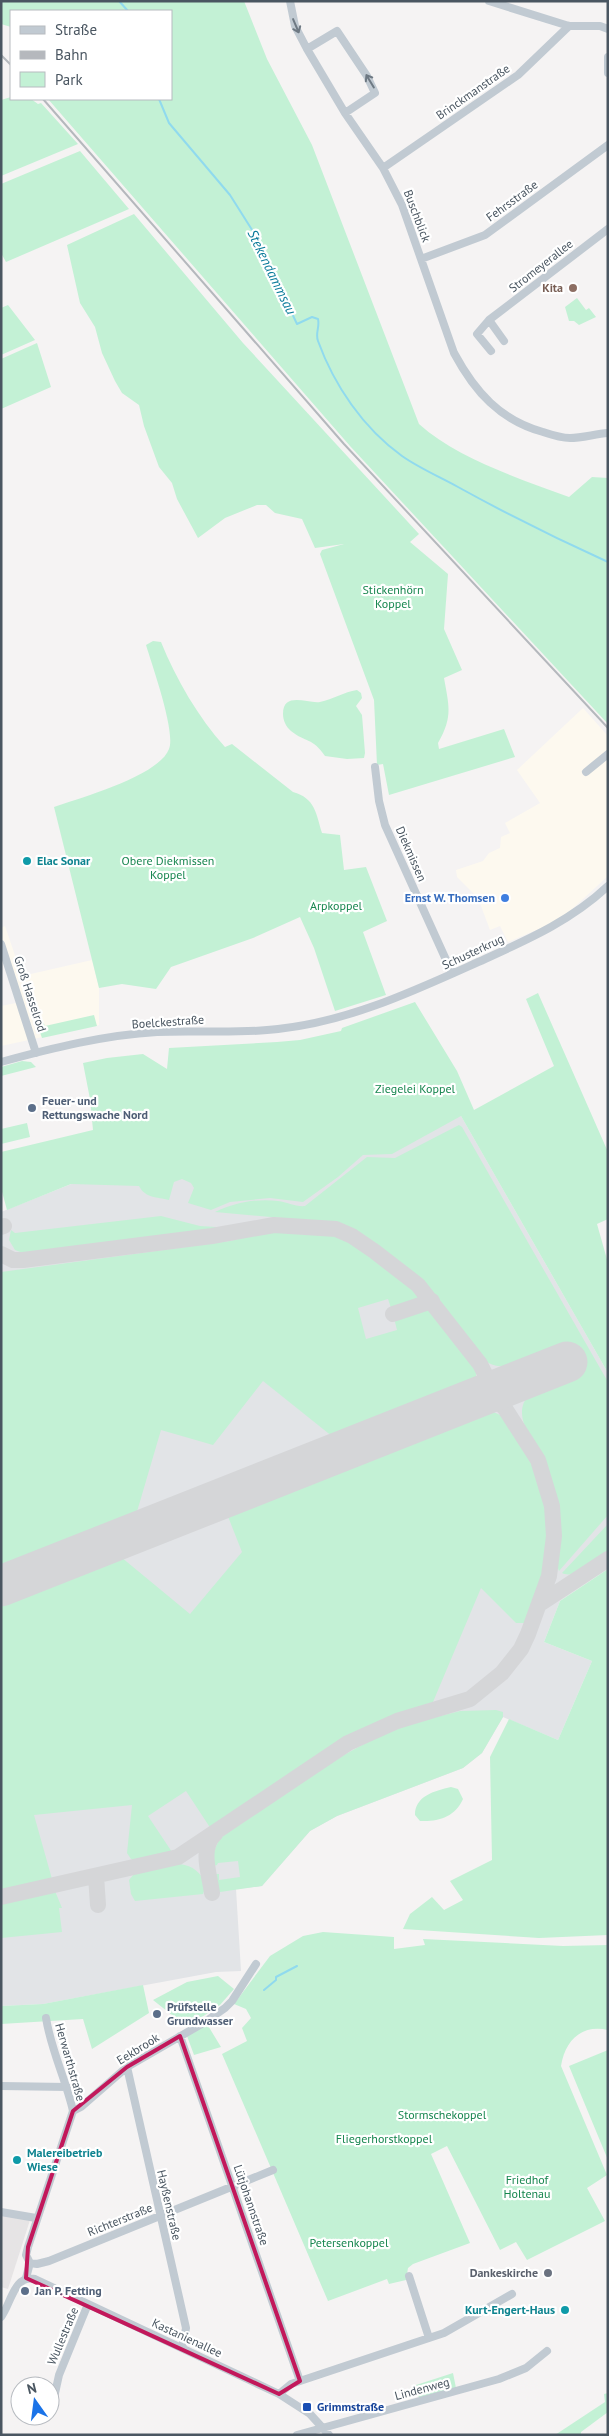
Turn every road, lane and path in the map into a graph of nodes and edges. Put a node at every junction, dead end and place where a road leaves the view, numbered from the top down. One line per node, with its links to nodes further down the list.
1 (290, 1): 5 (street, Buschblick, one-way to 5)
2 (489, 1): 3 (street)
3 (569, 26): 4 (street); 10 (street, Brinckmanstraße)
4 (608, 29)
5 (307, 49): 8 (street, Buschblick); 8 (street, one-way to 5)
6 (608, 57): 7 (street)
7 (608, 73)
8 (345, 113): 10 (street, Buschblick)
9 (608, 145): 12 (street, Fehrsstraße)
10 (383, 168): 12 (street, Buschblick)
11 (608, 229): 13 (street, Stromeyerallee)
12 (421, 259): 16 (street, Buschblick)
13 (489, 320): 14 (street); 15 (street, Stromeyerallee)
14 (504, 341)
15 (491, 351)
16 (608, 433)
17 (608, 754): 19 (street)
18 (375, 767): 22 (street, Diekmissen)
19 (586, 772)
20 (608, 886): 22 (street, Schusterkrug)
21 (1, 944): 24 (street, Groß Hasselrod)
22 (452, 974): 23 (street, Schusterkrug)
23 (338, 1018): 24 (street, Boelckestraße)
24 (36, 1053): 25 (street, Boelckestraße)
25 (1, 1062)
26 (256, 1964): 28 (street, Eekbrook)
27 (46, 2018): 31 (street, Herwarthstraße)
28 (180, 2036): 29 (street, Eekbrook); 34 (street, Lütjohannstraße)
29 (127, 2067): 32 (street, Eekbrook); 36 (street, Hayßenstraße)
30 (1, 2086): 31 (street)
31 (67, 2087): 32 (street, Herwarthstraße)
32 (73, 2111): 37 (street)
33 (273, 2170): 34 (street, Richterstraße)
34 (233, 2187): 36 (street, Richterstraße); 48 (street, Lütjohannstraße)
35 (1, 2212): 37 (street)
36 (160, 2216): 38 (street, Richterstraße); 45 (street, Hayßenstraße)
37 (36, 2218): 38 (street)
38 (30, 2262): 40 (street)
39 (409, 2276): 44 (street)
40 (26, 2278): 42 (street, Kastanienallee); 43 (street)
41 (512, 2294): 44 (street)
42 (88, 2304): 45 (street, Kastanienallee); 47 (street, Wullestraße)
43 (1, 2317)
44 (429, 2338): 48 (street)
45 (182, 2348): 49 (street, Kastanienallee)
46 (547, 2350): 50 (street, Lindenweg)
47 (59, 2376)
48 (300, 2381): 49 (street)
49 (278, 2394): 50 (street, Kastanienallee)
50 (323, 2427): 51 (street, Lindenweg); 52 (street, Kastanienallee)
51 (297, 2435)
52 (329, 2435)

